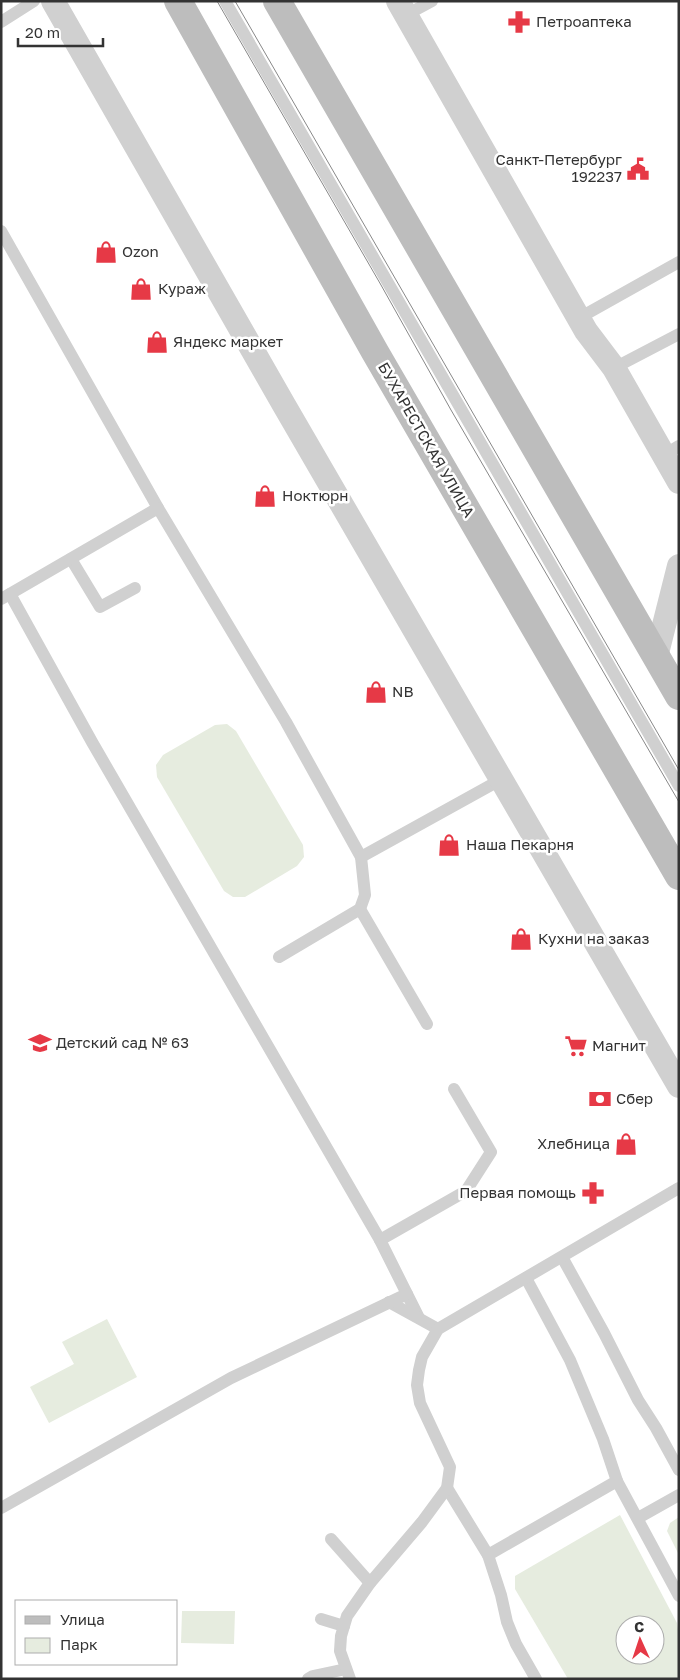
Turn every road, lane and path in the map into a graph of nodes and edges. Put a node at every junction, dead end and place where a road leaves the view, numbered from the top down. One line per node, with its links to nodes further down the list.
1 (34, 1): 8 (lane)
2 (53, 1): 23 (street)
3 (178, 1): 26 (main road, БУХАРЕСТСКАЯ УЛИЦА)
4 (225, 1): 24 (lane)
5 (276, 1): 21 (main road)
6 (432, 1): 7 (lane)
7 (402, 8): 11 (street)
8 (1, 22)
9 (1, 231): 16 (lane)
10 (679, 262): 11 (lane)
11 (579, 318): 13 (street)
12 (679, 334): 13 (lane)
13 (614, 368): 14 (street)
14 (671, 451): 15 (street)
15 (679, 482)
16 (158, 508): 17 (lane); 25 (lane)
17 (71, 559): 19 (lane); 20 (lane)
18 (679, 566): 21 (street)
19 (135, 588)
20 (6, 597): 33 (lane)
21 (656, 658): 22 (main road)
22 (679, 696)
23 (502, 779): 25 (lane); 30 (street)
24 (679, 786)
25 (361, 857): 27 (lane)
26 (679, 876)
27 (360, 909): 28 (lane); 29 (lane)
28 (279, 957)
29 (427, 1024)
30 (679, 1086)
31 (454, 1089): 33 (lane)
32 (679, 1188): 34 (lane)
33 (380, 1240): 36 (lane)
34 (562, 1257): 35 (lane); 40 (lane)
35 (526, 1278): 39 (lane); 41 (lane)
36 (407, 1294): 37 (lane); 38 (lane)
37 (389, 1302): 38 (lane); 44 (lane)
38 (418, 1318): 39 (lane)
39 (438, 1329): 42 (lane)
40 (679, 1470)
41 (617, 1481): 45 (lane); 47 (lane)
42 (447, 1488): 47 (lane); 48 (lane)
43 (679, 1494): 45 (lane)
44 (1, 1508)
45 (638, 1518): 49 (lane)
46 (331, 1539): 48 (lane)
47 (488, 1555): 54 (lane)
48 (370, 1583): 51 (lane)
49 (679, 1596)
50 (321, 1619): 51 (lane)
51 (344, 1626): 52 (lane)
52 (348, 1674): 53 (lane)
53 (308, 1679)
54 (536, 1679)

